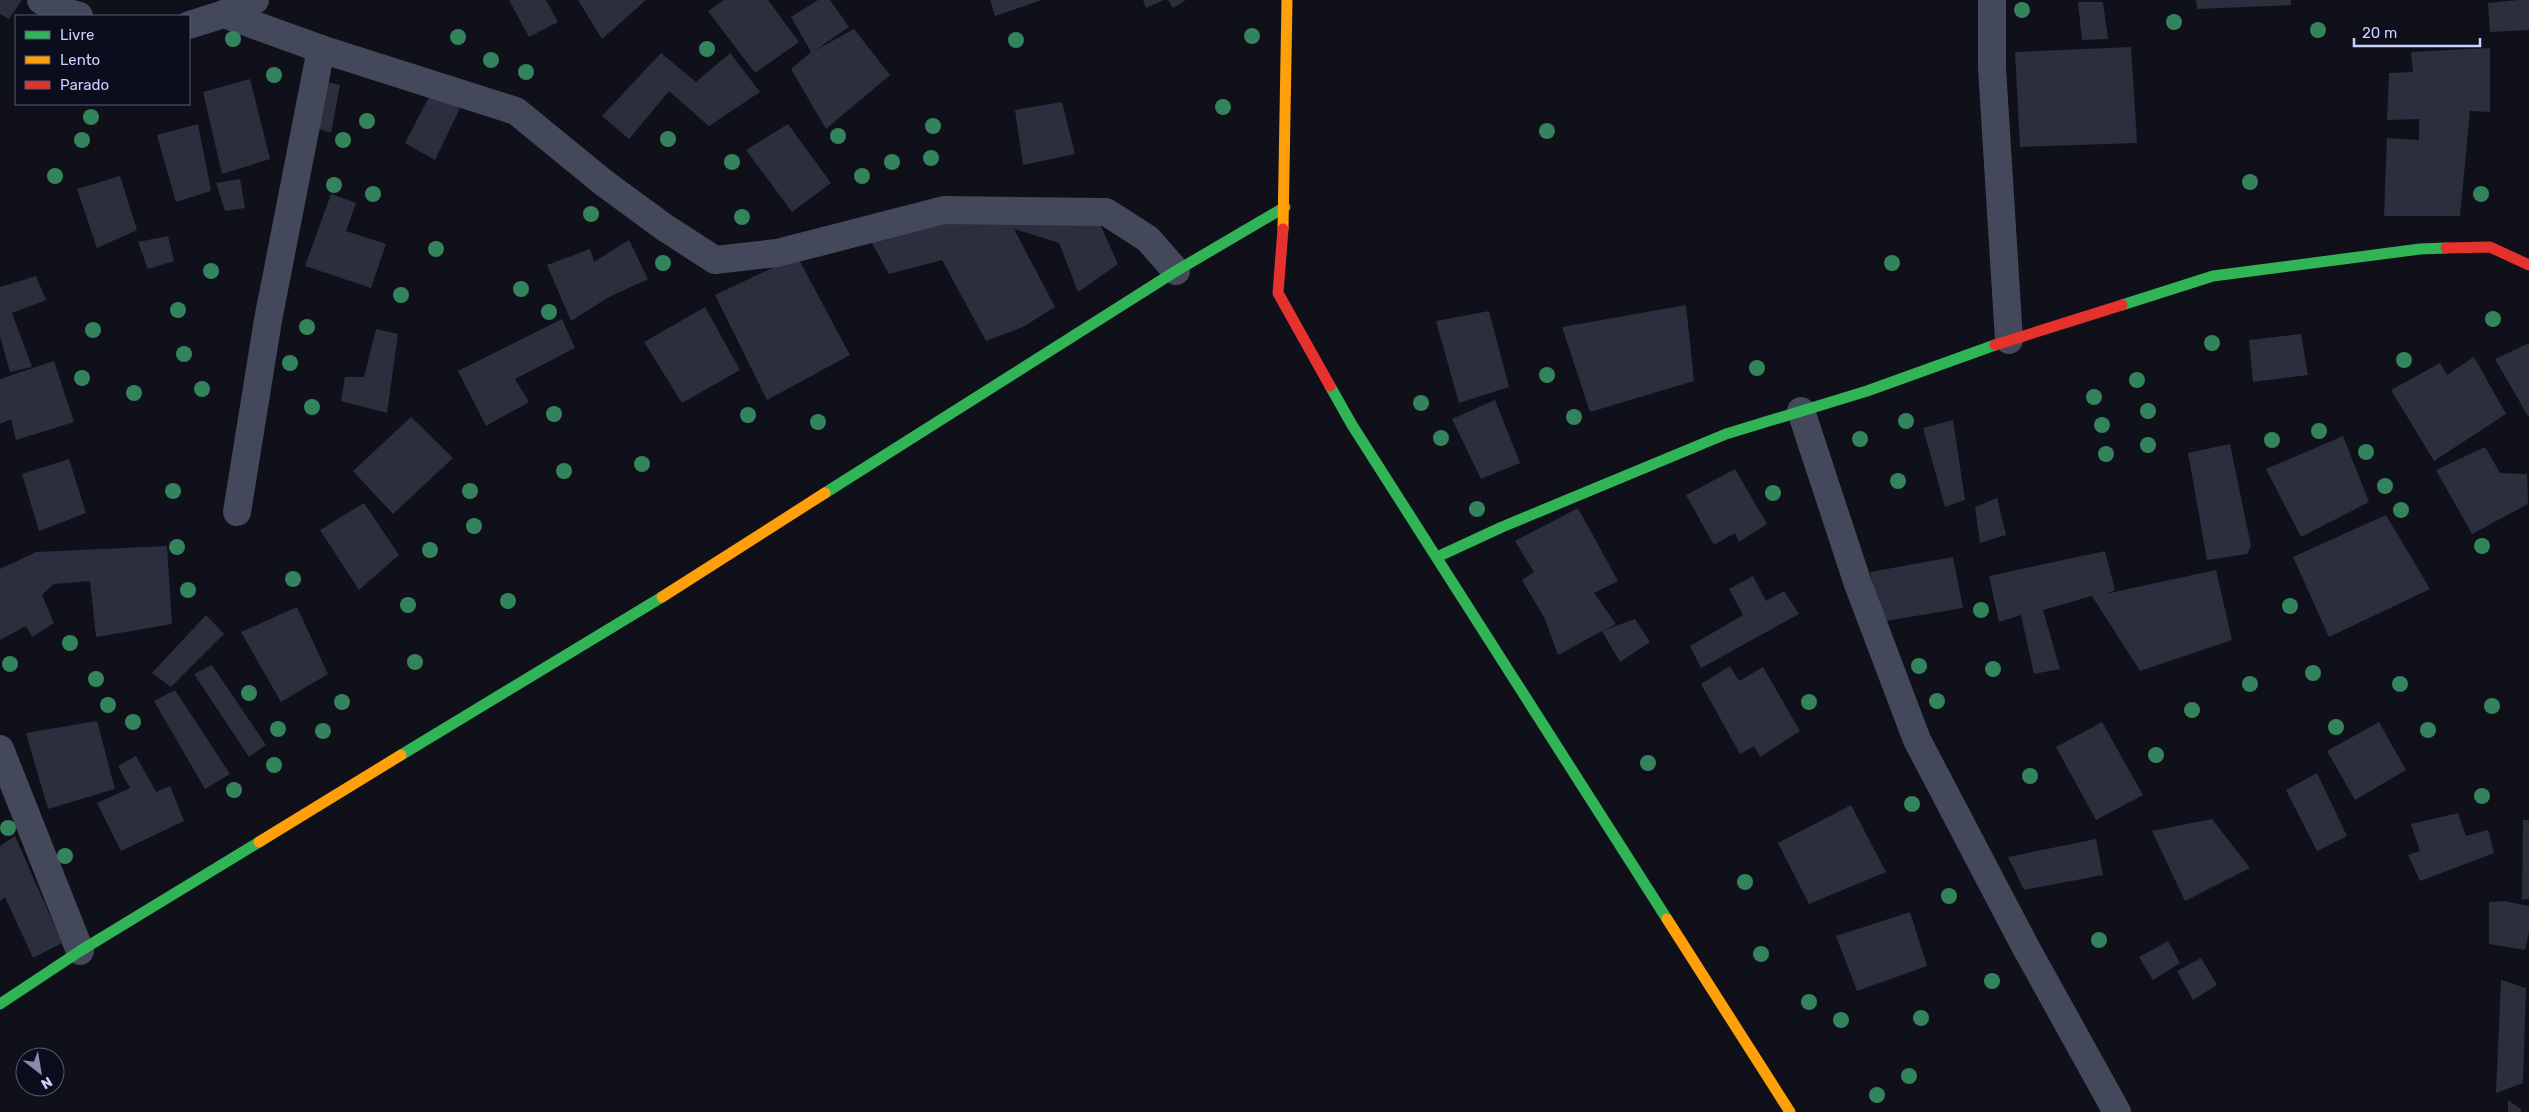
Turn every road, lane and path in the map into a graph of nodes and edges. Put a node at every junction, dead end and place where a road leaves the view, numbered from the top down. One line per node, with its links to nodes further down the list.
1 (41, 0): 6 (street)
2 (255, 0): 5 (street)
3 (1287, 0): 9 (street)
4 (1992, 0): 12 (street)
5 (224, 14): 7 (street); 8 (street)
6 (77, 15)
7 (190, 25)
8 (321, 49): 11 (street); 14 (street)
9 (1285, 207): 11 (street); 15 (street)
10 (2529, 265): 12 (street)
11 (1176, 271): 17 (street)
12 (2009, 340): 13 (street)
13 (1801, 410): 15 (street); 20 (street)
14 (237, 512)
15 (1437, 557): 19 (street)
16 (0, 749): 17 (street)
17 (80, 951): 18 (street)
18 (0, 1004)
19 (1790, 1112)
20 (2117, 1112)

